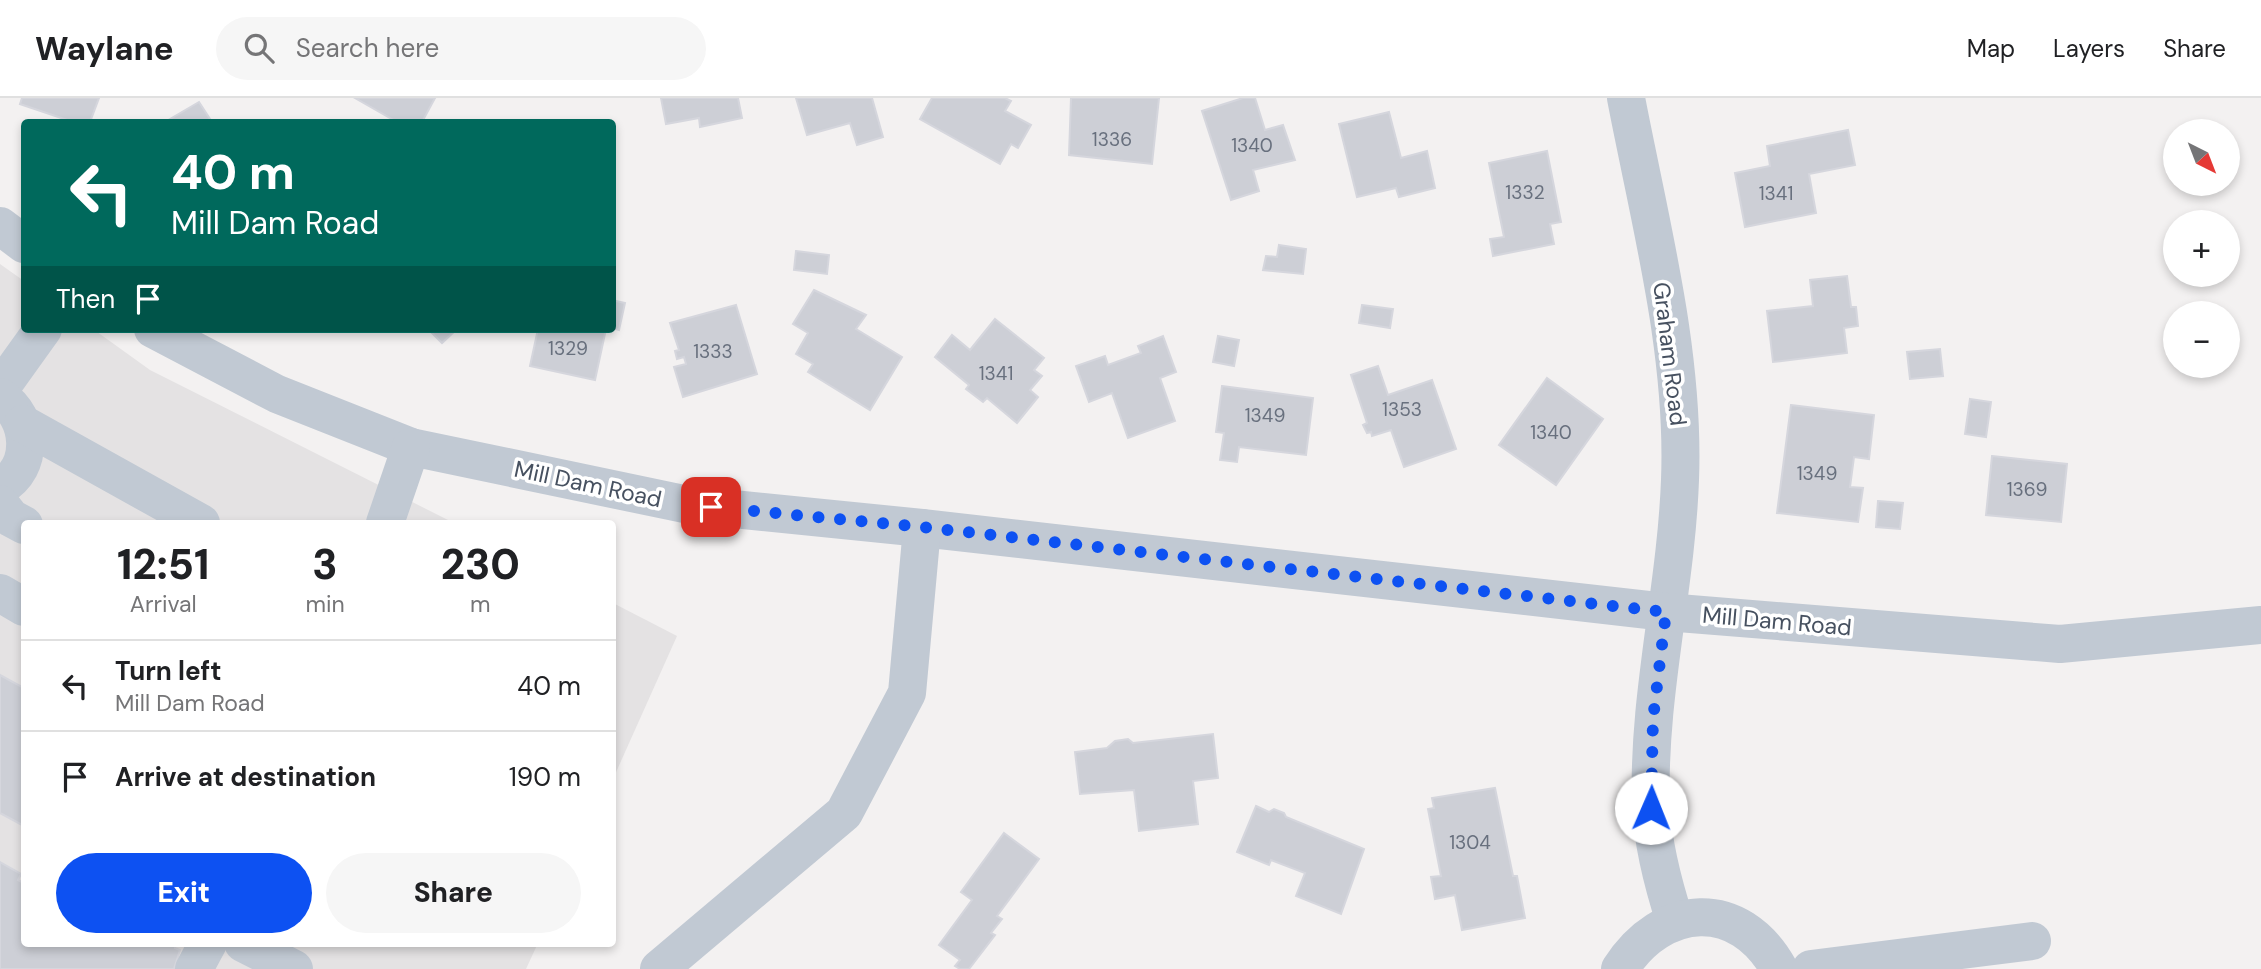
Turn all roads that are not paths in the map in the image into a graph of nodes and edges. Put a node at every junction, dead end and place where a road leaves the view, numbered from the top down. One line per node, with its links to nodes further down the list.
1 (1626, 98): 17 (street, Graham Road)
2 (0, 226): 3 (street)
3 (21, 242)
4 (40, 333): 6 (street)
5 (161, 333): 8 (street, Mill Dam Road)
6 (0, 389)
7 (12, 411): 9 (street); 11 (street)
8 (411, 447): 12 (street); 14 (street, Mill Dam Road)
9 (0, 486)
10 (0, 504): 13 (street)
11 (196, 520)
12 (386, 520)
13 (21, 523)
14 (922, 527): 17 (street, Mill Dam Road); 25 (street)
15 (0, 593): 16 (street)
16 (21, 605)
17 (1666, 612): 18 (street, Mill Dam Road); 19 (street, Graham Road)
18 (2261, 625)
19 (1675, 921): 26 (street); 27 (street)
20 (2032, 941): 28 (street)
21 (206, 947): 23 (street)
22 (251, 947): 24 (street)
23 (194, 969)
24 (294, 969)
25 (659, 969)
26 (1620, 969)
27 (1779, 969)
28 (1811, 969)

